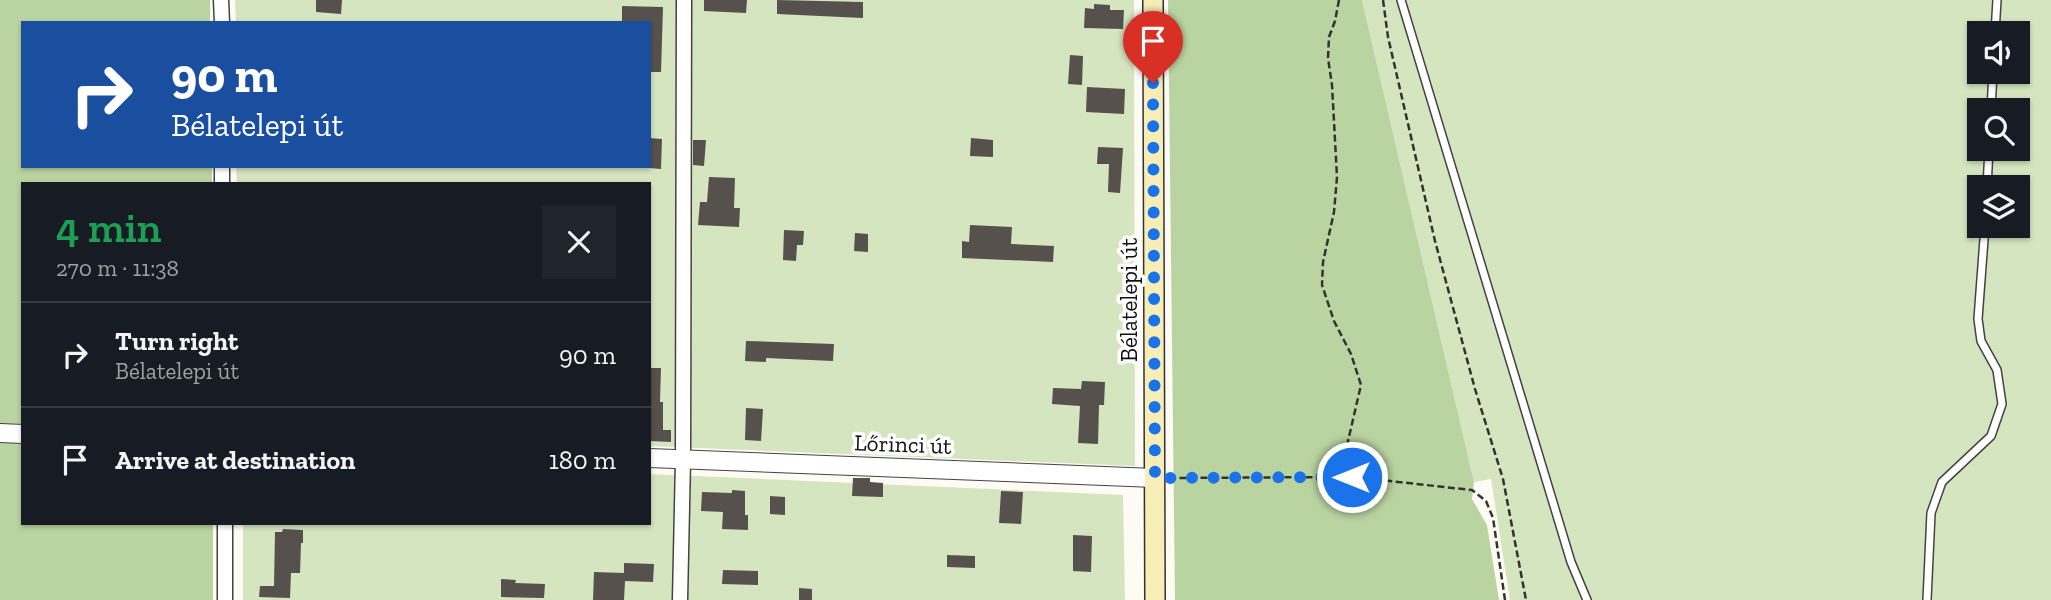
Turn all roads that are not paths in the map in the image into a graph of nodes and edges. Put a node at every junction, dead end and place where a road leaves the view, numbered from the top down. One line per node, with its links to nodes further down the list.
1 (221, 0): 6 (street)
2 (684, 0): 12 (street)
3 (1153, 0): 13 (main road, Bélatelepi út)
4 (1401, 0): 18 (lane)
5 (1997, 0): 7 (lane)
6 (222, 21)
7 (1996, 21)
8 (1983, 238): 19 (lane)
9 (0, 433): 10 (street)
10 (21, 434)
11 (651, 458): 12 (street, Lőrinci út)
12 (683, 460): 13 (street, Lőrinci út); 16 (street)
13 (1155, 478): 17 (main road, Bélatelepi út)
14 (225, 525): 15 (street)
15 (225, 600)
16 (680, 600)
17 (1156, 600)
18 (1587, 600)
19 (1927, 600)

